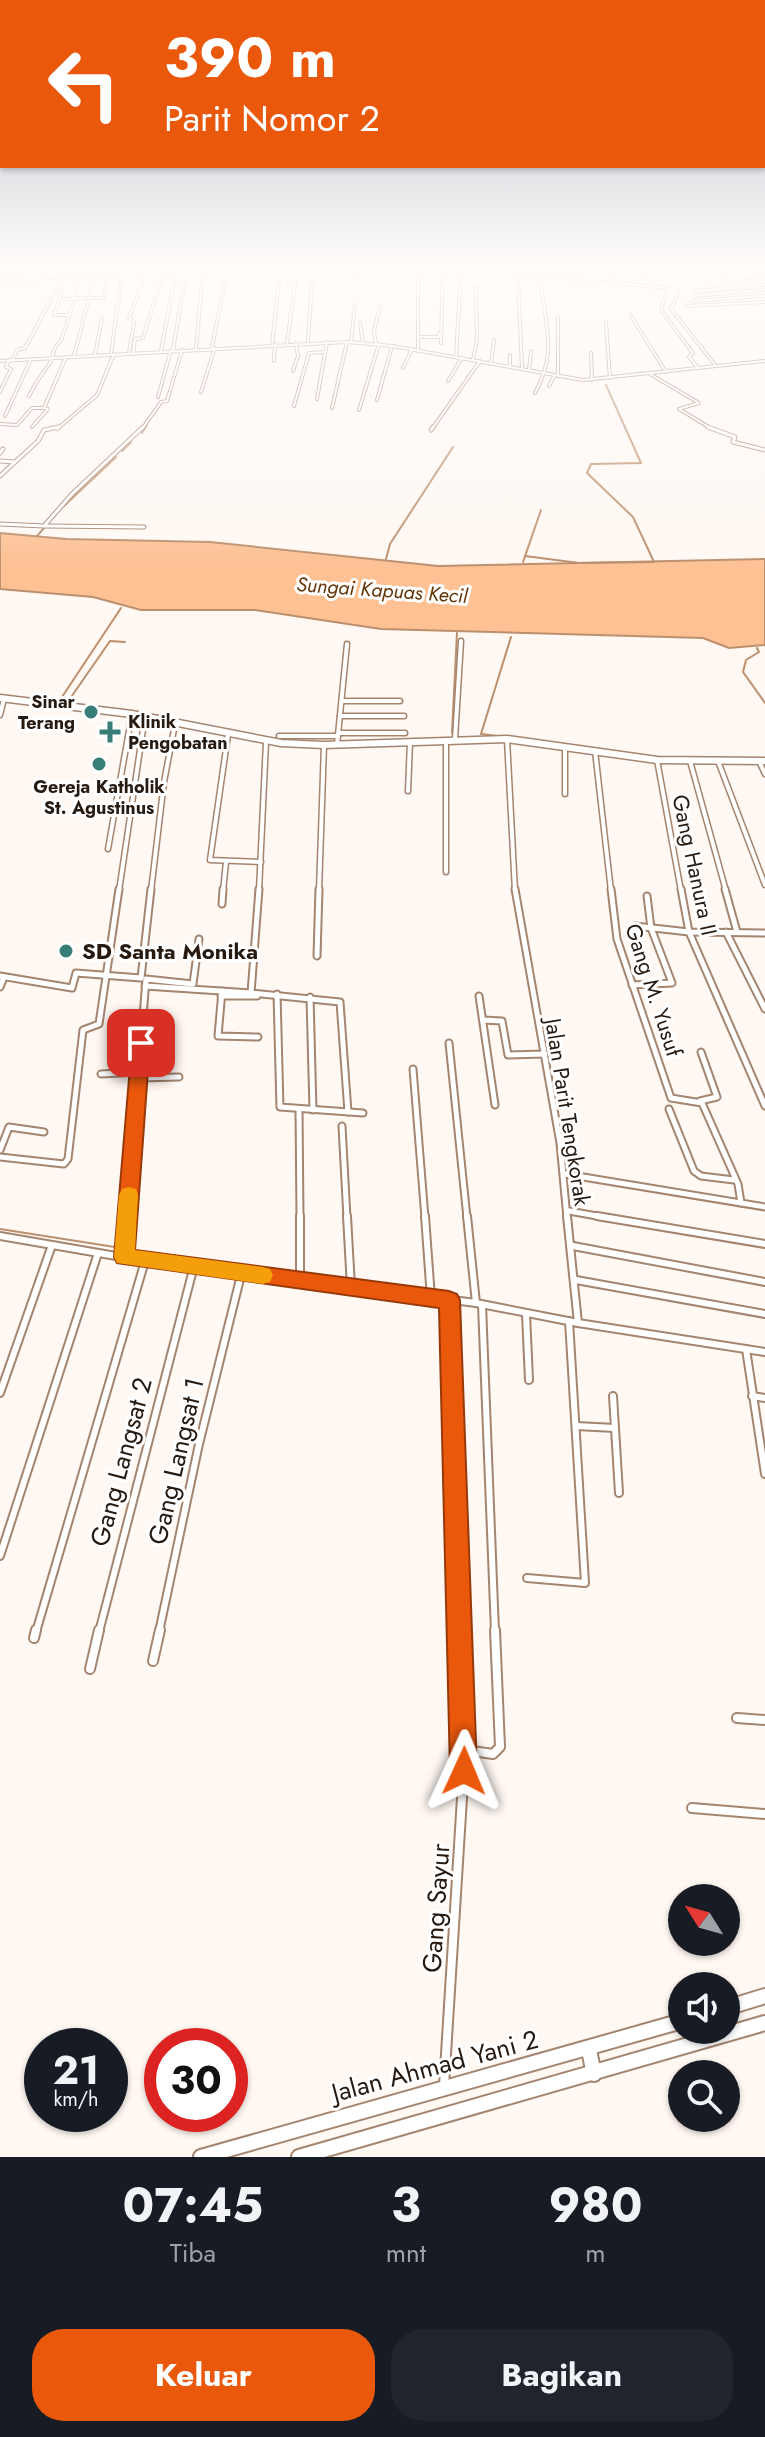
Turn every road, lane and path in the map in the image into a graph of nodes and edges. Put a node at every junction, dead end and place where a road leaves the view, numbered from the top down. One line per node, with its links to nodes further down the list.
1 (8, 368): 34 (street)
2 (27, 368): 45 (street)
3 (45, 368): 37 (street)
4 (61, 368): 42 (street)
5 (107, 368): 51 (street)
6 (167, 368): 38 (street)
7 (177, 368): 54 (street)
8 (208, 368): 35 (street)
9 (294, 368): 25 (street)
10 (305, 368): 41 (street)
11 (322, 368): 39 (street)
12 (342, 368): 43 (street)
13 (371, 368): 44 (street)
14 (386, 368): 40 (street)
15 (457, 368): 32 (street)
16 (475, 368): 47 (street)
17 (522, 368): 24 (street)
18 (548, 368): 28 (street)
19 (557, 368): 29 (street)
20 (592, 368): 31 (street)
21 (609, 368): 30 (street)
22 (663, 368): 26 (street)
23 (698, 368): 26 (street)
24 (529, 370): 28 (street)
25 (293, 371)
26 (666, 372): 27 (street)
27 (649, 373): 30 (street); 49 (street)
28 (548, 374): 29 (street); 36 (street)
29 (557, 376): 31 (street); 33 (street)
30 (610, 378): 31 (street)
31 (592, 380)
32 (448, 381)
33 (549, 386)
34 (0, 392)
35 (201, 392)
36 (535, 393)
37 (29, 396)
38 (158, 397)
39 (317, 399)
40 (377, 400)
41 (294, 406)
42 (44, 408): 45 (street); 46 (street)
43 (332, 408)
44 (359, 410)
45 (2, 424): 48 (street)
46 (32, 427)
47 (431, 430)
48 (0, 431)
49 (765, 450)
50 (0, 461): 51 (street)
51 (15, 462): 52 (street)
52 (0, 476)
53 (0, 524): 54 (street)
54 (44, 526): 55 (street)
55 (144, 527)
56 (461, 641): 71 (street)
57 (347, 644): 59 (street)
58 (2, 699): 61 (main road); 62 (street)
59 (342, 701): 60 (street); 64 (street)
60 (400, 701)
61 (132, 714): 63 (main road); 87 (street)
62 (0, 715)
63 (145, 716): 66 (main road); 102 (street)
64 (340, 716): 65 (street); 68 (street)
65 (404, 716)
66 (175, 724): 69 (main road); 104 (street)
67 (405, 733): 68 (street)
68 (338, 734): 70 (street); 77 (street)
69 (228, 735): 74 (main road); 88 (street)
70 (279, 736)
71 (455, 739): 72 (main road); 73 (main road)
72 (507, 739): 78 (main road); 118 (street, Jalan Parit Tengkorak)
73 (446, 740): 75 (main road); 90 (street)
74 (266, 742): 76 (main road); 89 (street)
75 (410, 742): 77 (main road); 85 (street)
76 (324, 745): 77 (main road); 101 (street)
77 (337, 745)
78 (565, 746): 79 (main road); 86 (street)
79 (595, 751): 80 (main road); 105 (street, Gang M. Yusuf)
80 (657, 760): 82 (main road); 96 (street, Gang Hanura II)
81 (762, 760): 83 (main road); 84 (street)
82 (690, 761): 83 (main road); 98 (street)
83 (718, 761): 91 (street)
84 (765, 774)
85 (408, 791)
86 (565, 794)
87 (108, 849)
88 (226, 862): 89 (street); 93 (street)
89 (261, 862): 108 (street)
90 (446, 872)
91 (765, 885)
92 (647, 896): 95 (street)
93 (222, 904)
94 (635, 926): 95 (street)
95 (651, 928): 96 (street); 105 (street)
96 (689, 932): 97 (street); 125 (street, Gang Hanura II)
97 (726, 932): 98 (street); 113 (street)
98 (737, 932): 99 (street)
99 (764, 935)
100 (199, 939): 104 (street)
101 (317, 956)
102 (105, 974): 103 (street); 104 (street); 134 (street)
103 (2, 977): 106 (street)
104 (144, 981): 107 (street); 121 (street)
105 (632, 985): 123 (street, Gang M. Yusuf)
106 (0, 987)
107 (222, 993): 108 (street); 110 (street); 115 (street)
108 (251, 993): 109 (street)
109 (277, 994): 112 (street); 126 (street)
110 (257, 996)
111 (479, 996): 114 (street)
112 (310, 997): 128 (street); 129 (street)
113 (765, 1009)
114 (483, 1020): 118 (street); 124 (street)
115 (258, 1037)
116 (449, 1043): 155 (street)
117 (701, 1052): 123 (street)
118 (545, 1054): 135 (street, Jalan Parit Tengkorak)
119 (413, 1069): 153 (street)
120 (101, 1074): 121 (street)
121 (138, 1075): 122 (street); 144 (street)
122 (179, 1077)
123 (699, 1101): 136 (street)
124 (495, 1105)
125 (765, 1106)
126 (299, 1109): 128 (street); 149 (street)
127 (669, 1109): 136 (street)
128 (313, 1110): 129 (street)
129 (348, 1112): 130 (street)
130 (363, 1113)
131 (342, 1126): 152 (street)
132 (44, 1132): 133 (street)
133 (0, 1150)
134 (0, 1157)
135 (565, 1174): 137 (street); 139 (street, Jalan Parit Tengkorak)
136 (735, 1180): 137 (street)
137 (741, 1203): 138 (street)
138 (765, 1207)
139 (569, 1211): 141 (street); 143 (street, Jalan Parit Tengkorak)
140 (0, 1236): 142 (street)
141 (765, 1244)
142 (52, 1245): 145 (street); 163 (street)
143 (573, 1246): 150 (street, Jalan Parit Tengkorak); 151 (street)
144 (124, 1252): 145 (street); 146 (street)
145 (98, 1253): 171 (street)
146 (145, 1261): 147 (street); 173 (street)
147 (194, 1266): 148 (street); 175 (street, Gang Langsat 2)
148 (242, 1271): 149 (street); 174 (street, Gang Langsat 1)
149 (300, 1279): 152 (street)
150 (576, 1280): 157 (street); 159 (street, Jalan Parit Tengkorak)
151 (765, 1282)
152 (351, 1287): 153 (street)
153 (431, 1298): 154 (street)
154 (449, 1300): 155 (street); 178 (street, Gang Sayur)
155 (479, 1304): 156 (street); 178 (street)
156 (526, 1314): 158 (street); 162 (street)
157 (765, 1314)
158 (569, 1321): 159 (street); 167 (street)
159 (578, 1323): 160 (street)
160 (746, 1349): 161 (street); 165 (street)
161 (765, 1352)
162 (529, 1380)
163 (0, 1393)
164 (613, 1396): 168 (street)
165 (752, 1396): 166 (street); 169 (street)
166 (765, 1398)
167 (576, 1426): 168 (street); 172 (street)
168 (615, 1428): 170 (street)
169 (765, 1474)
170 (619, 1493)
171 (0, 1556)
172 (527, 1578)
173 (34, 1638)
174 (153, 1661)
175 (90, 1669)
176 (737, 1718): 177 (street)
177 (765, 1720)
178 (465, 1750): 187 (street, Gang Sayur)
179 (692, 1808): 180 (street)
180 (765, 1814)
181 (765, 1996): 182 (highway)
182 (740, 2004)
183 (765, 2023): 186 (highway)
184 (668, 2025): 185 (highway, Jalan Ahmad Yani 2)
185 (589, 2050): 186 (highway); 187 (highway, Jalan Ahmad Yani 2)
186 (594, 2074): 189 (highway)
187 (444, 2087): 188 (highway, Jalan Ahmad Yani 2)
188 (201, 2157)
189 (299, 2157)

